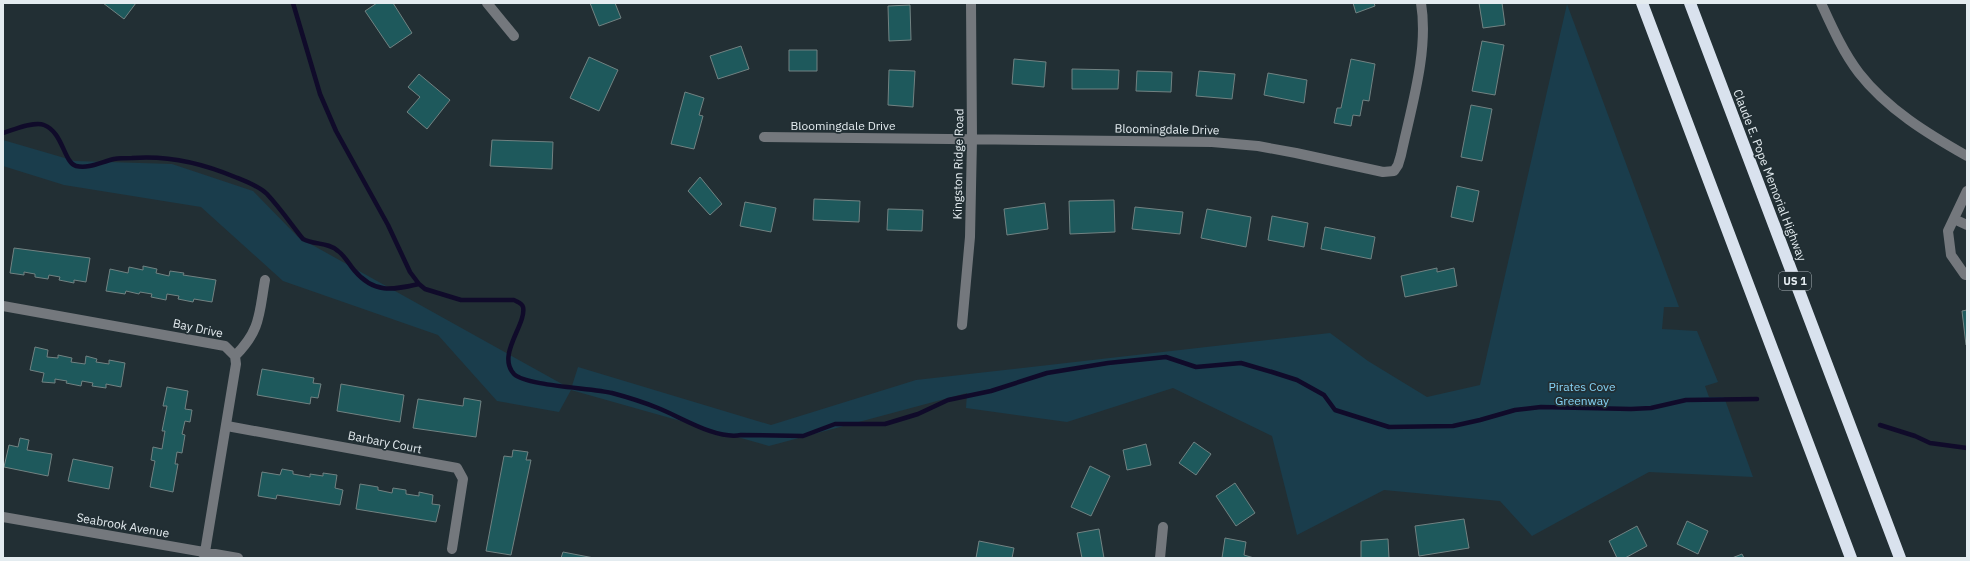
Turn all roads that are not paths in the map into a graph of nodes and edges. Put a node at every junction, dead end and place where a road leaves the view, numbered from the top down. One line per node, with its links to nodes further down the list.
1 (487, 3): 7 (street)
2 (971, 3): 9 (street, Kingston Ridge Road)
3 (1421, 3): 9 (street, Bloomingdale Drive)
4 (1642, 3): 26 (highway)
5 (1690, 3): 27 (highway, Claude E. Pope Memorial Highway / US 1)
6 (1821, 3): 10 (street)
7 (514, 36)
8 (764, 137): 9 (street, Bloomingdale Drive)
9 (972, 139): 17 (street, Kingston Ridge Road)
10 (1967, 156)
11 (1967, 191): 12 (street)
12 (1954, 219): 13 (street); 14 (street)
13 (1967, 225)
14 (1967, 275)
15 (265, 280): 18 (street)
16 (3, 306): 18 (street, Bay Drive)
17 (962, 325)
18 (235, 356): 19 (street)
19 (227, 426): 22 (street, Barbary Court); 23 (street)
20 (3, 520): 23 (street, Seabrook Avenue)
21 (1163, 527): 25 (street)
22 (452, 549)
23 (205, 555): 24 (street, Seabrook Avenue)
24 (238, 558)
25 (1160, 558)
26 (1851, 558)
27 (1900, 558)

